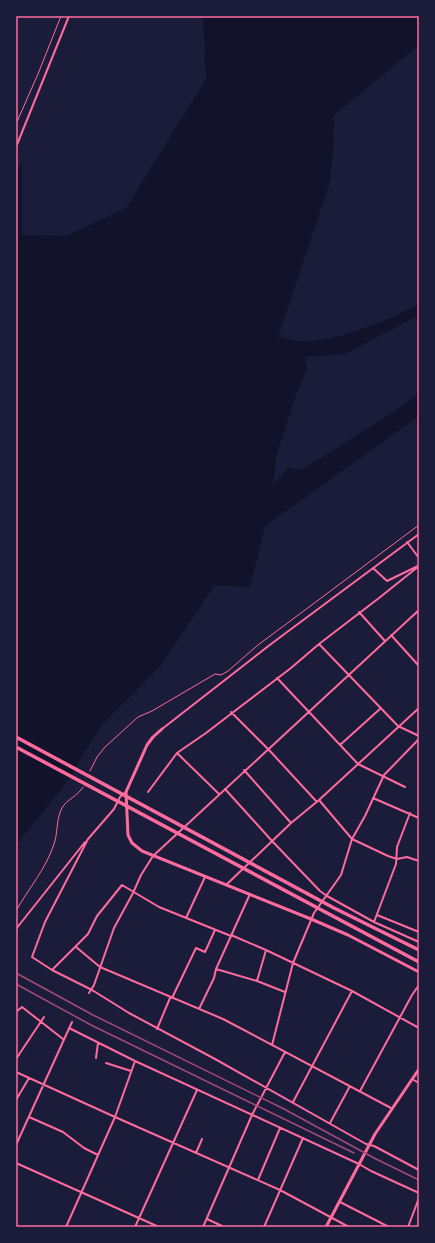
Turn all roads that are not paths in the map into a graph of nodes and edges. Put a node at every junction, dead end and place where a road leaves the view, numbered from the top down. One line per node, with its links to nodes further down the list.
1 (69, 16): 2 (street)
2 (16, 147)
3 (419, 534): 4 (street)
4 (407, 542): 5 (street); 7 (street)
5 (419, 558)
6 (419, 567): 7 (street); 9 (street)
7 (373, 568): 21 (street)
8 (419, 610): 10 (street)
9 (359, 612): 11 (street); 12 (street)
10 (391, 635): 11 (street); 13 (street)
11 (385, 641): 14 (street)
12 (319, 644): 14 (street); 15 (street)
13 (419, 666)
14 (349, 674): 16 (street); 19 (street)
15 (277, 678): 18 (street); 19 (street)
16 (381, 708): 20 (street); 25 (street)
17 (419, 708): 20 (street)
18 (231, 712): 27 (street); 28 (street)
19 (309, 713): 25 (street); 27 (street)
20 (398, 726): 22 (street); 29 (street)
21 (162, 729): 34 (main road)
22 (419, 736)
23 (16, 737): 64 (highway)
24 (419, 739): 31 (street)
25 (340, 745): 29 (street)
26 (16, 747): 65 (highway)
27 (269, 750): 30 (street); 38 (street)
28 (177, 753): 35 (street); 36 (street)
29 (358, 764): 31 (street); 38 (street)
30 (244, 770): 33 (street); 41 (street)
31 (384, 775): 32 (street); 37 (street)
32 (405, 787)
33 (224, 789): 36 (street); 44 (street)
34 (126, 792): 42 (street); 45 (main road)
35 (148, 792)
36 (219, 794): 45 (street)
37 (373, 798): 39 (street); 43 (street)
38 (318, 801): 41 (street); 43 (street)
39 (410, 813): 40 (street); 46 (street)
40 (419, 818)
41 (291, 823): 44 (street)
42 (88, 839): 57 (street); 69 (street)
43 (352, 839): 46 (street); 52 (street)
44 (272, 841): 49 (street); 52 (street)
45 (153, 856): 48 (main road); 50 (street)
46 (397, 858): 47 (street); 53 (street)
47 (419, 861)
48 (205, 876): 49 (main road); 54 (street)
49 (226, 885): 51 (main road)
50 (133, 893): 54 (street); 62 (street); 67 (street)
51 (250, 894): 55 (main road); 60 (street)
52 (327, 896): 55 (street); 56 (street)
53 (377, 915): 56 (street); 59 (street)
54 (186, 918): 58 (street)
55 (311, 919): 66 (street); 70 (main road)
56 (374, 922): 61 (street)
57 (16, 929)
58 (215, 930): 60 (street); 77 (street)
59 (419, 931)
60 (231, 936): 63 (street); 68 (street)
61 (419, 942)
62 (76, 947): 67 (street); 69 (street)
63 (266, 950): 66 (street); 71 (street)
64 (419, 950)
65 (419, 962)
66 (293, 963): 74 (street); 75 (street)
67 (100, 968): 73 (street); 77 (street)
68 (216, 969): 71 (street); 78 (street)
69 (52, 970): 73 (street)
70 (419, 972)
71 (257, 981): 75 (street)
72 (419, 984): 81 (street)
73 (92, 990): 76 (street); 86 (street)
74 (352, 991): 81 (street); 95 (street)
75 (286, 992): 89 (street)
76 (90, 994)
77 (171, 998): 78 (street); 86 (street)
78 (199, 1009): 89 (street)
79 (16, 1012): 82 (street)
80 (44, 1017): 82 (street)
81 (399, 1018): 85 (street); 106 (street)
82 (40, 1021): 87 (street); 92 (street)
83 (72, 1022): 84 (street)
84 (68, 1028): 87 (street); 88 (street)
85 (419, 1028)
86 (157, 1029): 104 (street)
87 (64, 1039): 102 (street)
88 (98, 1043): 91 (street); 93 (street)
89 (272, 1045): 90 (street)
90 (285, 1052): 95 (street); 104 (street)
91 (96, 1058)
92 (16, 1059)
93 (135, 1061): 97 (street); 105 (street)
94 (106, 1063): 97 (street)
95 (312, 1066): 103 (street); 108 (street)
96 (419, 1069): 100 (main road)
97 (131, 1071): 112 (street)
98 (16, 1072): 99 (street)
99 (28, 1078): 102 (street); 107 (street)
100 (412, 1078): 101 (street); 109 (main road)
101 (419, 1083)
102 (43, 1085): 111 (street); 112 (street)
103 (350, 1086): 106 (street); 113 (street)
104 (266, 1087): 108 (street); 110 (street)
105 (197, 1090): 110 (street); 117 (street)
106 (360, 1091): 109 (street)
107 (16, 1100)
108 (293, 1102): 113 (street)
109 (391, 1108): 119 (main road)
110 (252, 1115): 114 (street); 124 (street)
111 (29, 1117): 118 (street); 121 (street)
112 (115, 1117): 117 (street); 121 (street)
113 (330, 1123): 119 (street)
114 (280, 1128): 115 (street); 126 (street)
115 (303, 1138): 123 (street); 127 (street)
116 (202, 1139): 120 (street)
117 (172, 1142): 120 (street); 133 (street)
118 (16, 1145)
119 (368, 1145): 123 (main road); 125 (street)
120 (196, 1153): 124 (street)
121 (98, 1155): 128 (street)
122 (16, 1163): 128 (street)
123 (359, 1164): 129 (street); 131 (main road)
124 (229, 1168): 126 (street); 134 (street)
125 (419, 1169)
126 (258, 1180): 127 (street)
127 (280, 1190): 132 (street); 140 (street)
128 (81, 1192): 133 (street); 136 (street)
129 (419, 1193)
130 (419, 1198): 144 (street)
131 (339, 1202): 132 (main road); 143 (street)
132 (331, 1217): 141 (main road); 142 (street)
133 (139, 1219): 137 (street); 138 (street)
134 (207, 1219): 135 (street); 139 (street)
135 (222, 1226)
136 (66, 1227)
137 (135, 1227)
138 (159, 1227)
139 (203, 1227)
140 (264, 1227)
141 (326, 1227)
142 (349, 1227)
143 (388, 1227)
144 (408, 1227)

